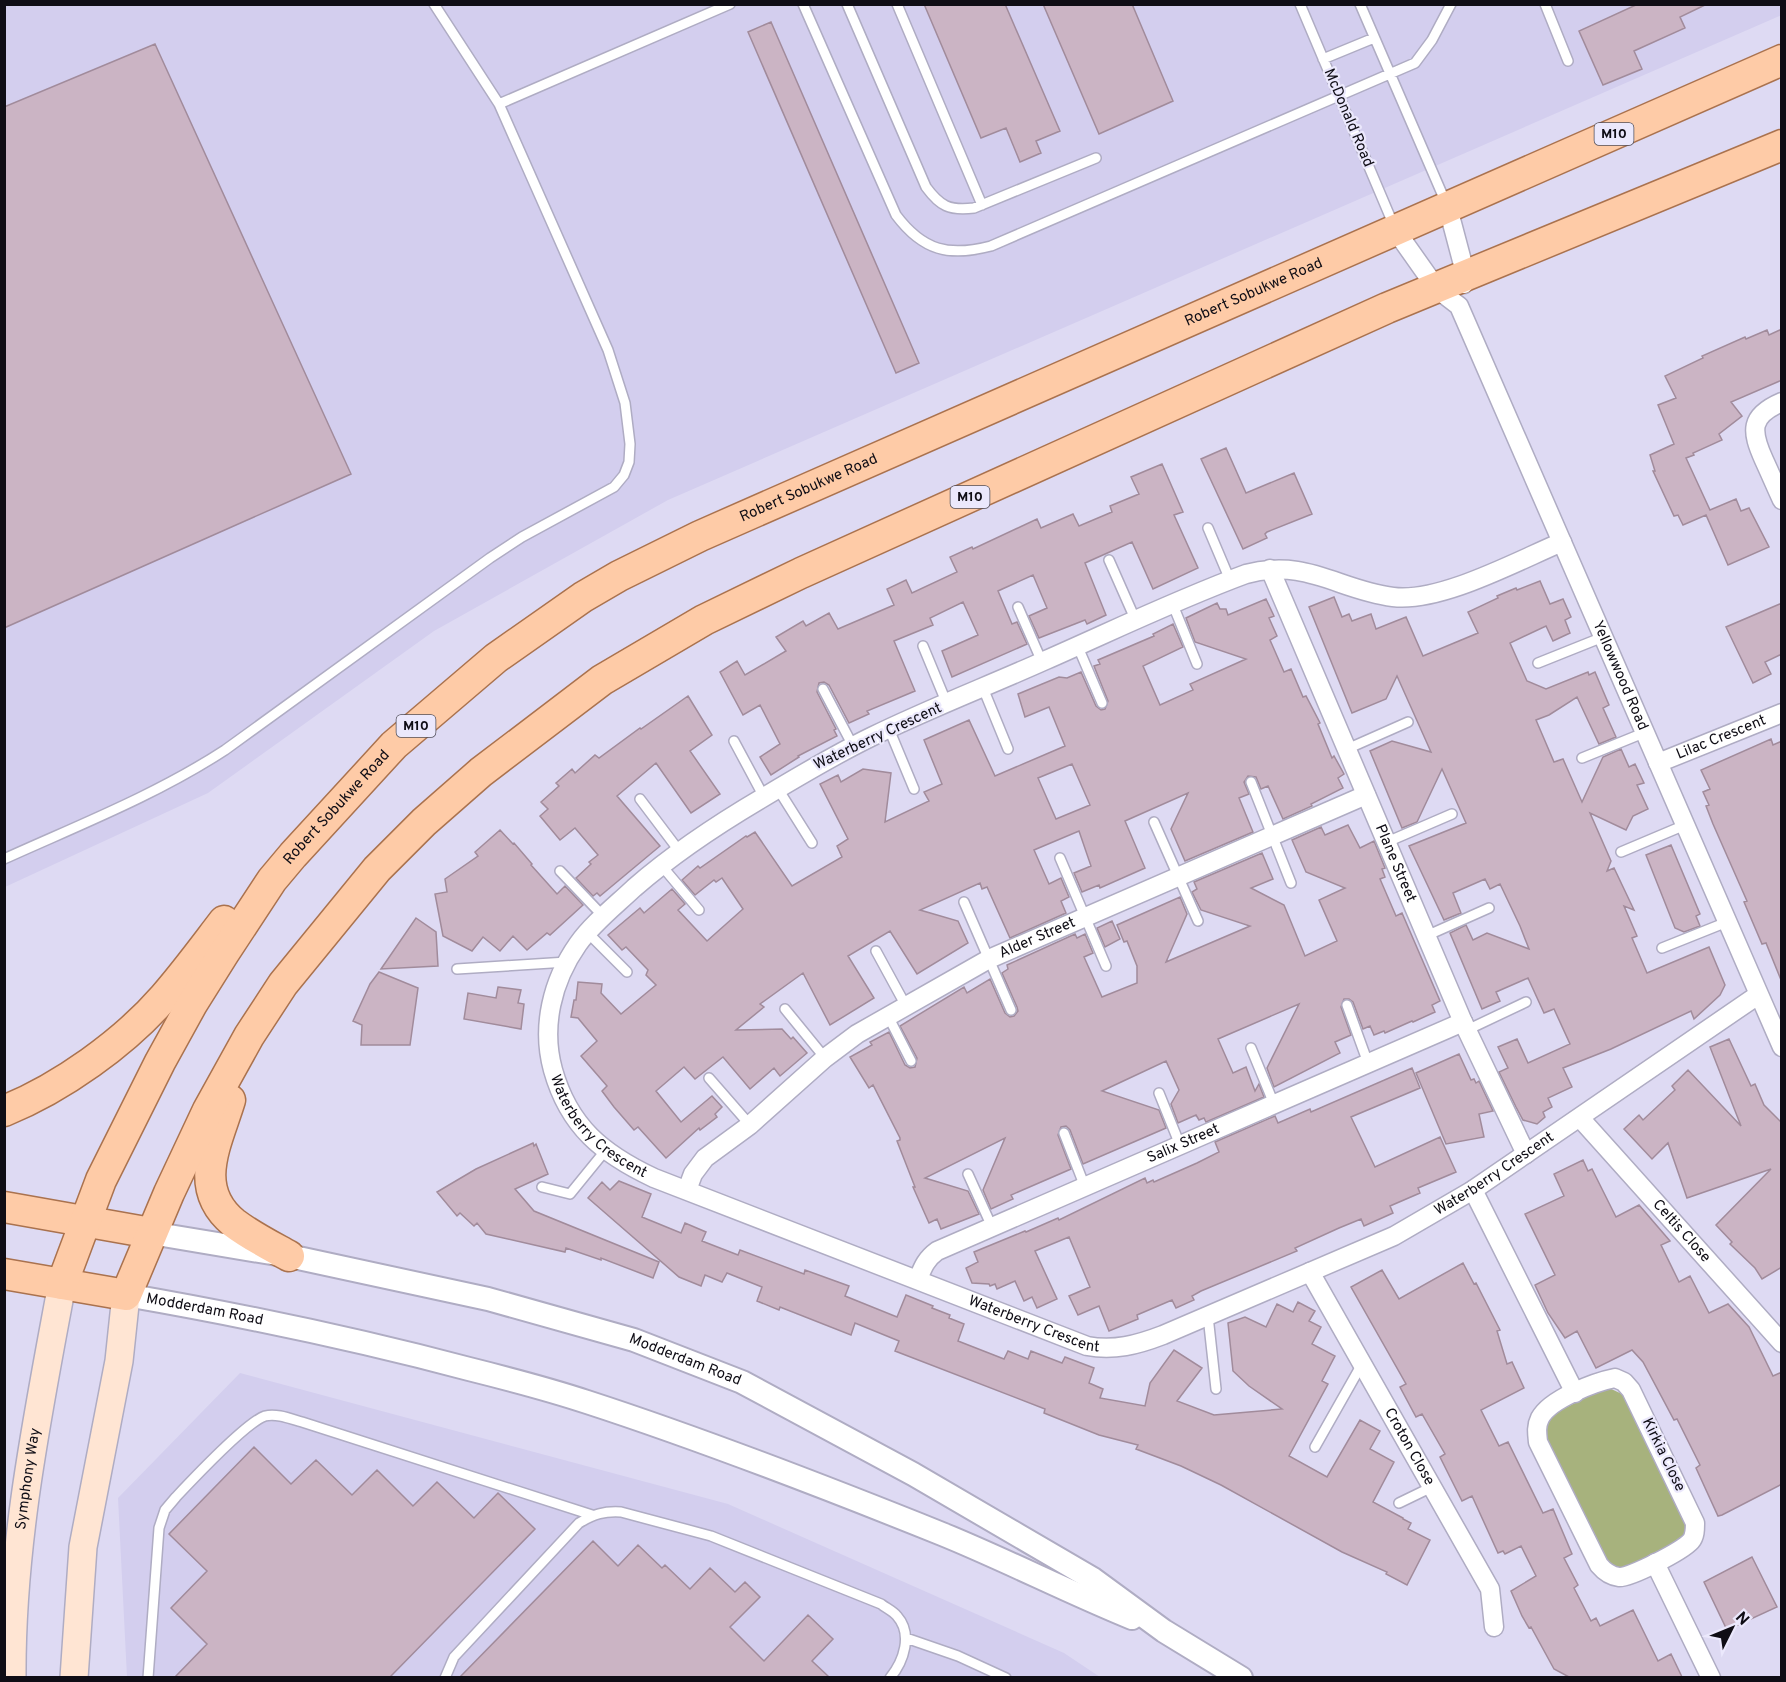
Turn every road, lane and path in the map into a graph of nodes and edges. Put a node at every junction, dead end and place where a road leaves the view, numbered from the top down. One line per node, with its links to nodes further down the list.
1 (434, 4): 16 (lane)
2 (730, 4): 16 (lane)
3 (803, 4): 15 (lane)
4 (846, 4): 19 (lane)
5 (897, 4): 19 (lane)
6 (1300, 4): 11 (lane, McDonald Road)
7 (1359, 4): 10 (lane)
8 (1451, 4): 14 (lane)
9 (1545, 4): 13 (lane)
10 (1374, 38): 11 (lane); 14 (lane)
11 (1323, 59): 15 (lane, McDonald Road)
12 (1782, 60): 20 (main road, Robert Sobukwe Road / M10)
13 (1568, 61)
14 (1390, 75): 15 (lane); 20 (lane)
15 (1339, 96): 21 (lane, McDonald Road)
16 (499, 104): 68 (lane)
17 (1782, 145): 22 (main road, M10)
18 (1095, 158): 19 (lane)
19 (982, 205)
20 (1448, 208): 21 (main road, Robert Sobukwe Road / M10); 22 (street)
21 (1396, 231): 23 (street, Yellowwood Road); 72 (main road, Robert Sobukwe Road / M10)
22 (1466, 276): 23 (main road, M10)
23 (1448, 297): 27 (street, Yellowwood Road); 98 (main road, M10)
24 (1782, 402): 25 (street)
25 (1782, 500)
26 (1208, 528): 30 (lane)
27 (1562, 542): 29 (street, Waterberry Crescent); 34 (street, Yellowwood Road)
28 (1109, 560): 33 (lane)
29 (1270, 569): 30 (street, Waterberry Crescent); 51 (street, Plane Street)
30 (1230, 580): 31 (street, Waterberry Crescent)
31 (1173, 605): 33 (street, Waterberry Crescent); 39 (lane)
32 (1018, 607): 37 (lane)
33 (1136, 621): 36 (street, Waterberry Crescent)
34 (1603, 637): 38 (lane); 47 (street, Yellowwood Road)
35 (923, 646): 43 (lane)
36 (1078, 646): 37 (street, Waterberry Crescent); 42 (lane)
37 (1042, 662): 40 (street, Waterberry Crescent)
38 (1538, 663)
39 (1197, 664)
40 (982, 688): 43 (street, Waterberry Crescent); 50 (lane)
41 (823, 689): 49 (lane)
42 (1102, 703)
43 (947, 704): 46 (street, Waterberry Crescent)
44 (1782, 713): 53 (street, Lilac Crescent)
45 (1408, 722): 51 (lane)
46 (889, 729): 49 (street, Waterberry Crescent); 55 (lane)
47 (1646, 732): 52 (lane); 53 (street, Yellowwood Road)
48 (734, 741): 56 (lane)
49 (853, 746): 56 (street, Waterberry Crescent)
50 (1008, 749)
51 (1347, 749): 57 (street, Plane Street)
52 (1582, 758)
53 (1658, 762): 61 (street, Yellowwood Road)
54 (1251, 782): 62 (lane)
55 (914, 789)
56 (771, 793): 64 (lane); 65 (street, Waterberry Crescent)
57 (1366, 795): 62 (street, Alder Street); 63 (street, Plane Street)
58 (640, 799): 65 (lane)
59 (1452, 814): 63 (lane)
60 (1154, 822): 71 (lane)
61 (1685, 825): 66 (lane); 80 (street, Yellowwood Road)
62 (1273, 836): 71 (street, Alder Street); 73 (lane)
63 (1387, 842): 82 (street, Plane Street)
64 (812, 843)
65 (680, 852): 69 (street, Waterberry Crescent)
66 (1621, 852)
67 (1060, 858): 78 (lane, Alder Street)
68 (4, 859)
69 (661, 865): 76 (lane); 77 (street, Waterberry Crescent)
70 (560, 871): 77 (lane)
71 (1178, 877): 78 (street, Alder Street); 79 (lane)
72 (272, 880): 107 (main road); 120 (main road, Robert Sobukwe Road / M10)
73 (1291, 883)
74 (964, 902): 85 (lane, Alder Street)
75 (1489, 908): 82 (lane)
76 (699, 910)
77 (603, 916): 81 (street, Waterberry Crescent)
78 (1084, 917): 85 (street, Alder Street); 87 (lane, Alder Street)
79 (1198, 921)
80 (1727, 922): 83 (lane); 90 (street, Yellowwood Road)
81 (588, 933): 86 (street, Waterberry Crescent); 89 (lane)
82 (1426, 936): 97 (street, Plane Street)
83 (1662, 948)
84 (876, 951): 93 (lane)
85 (989, 959): 93 (street, Alder Street); 95 (lane, Alder Street)
86 (567, 962): 88 (lane); 112 (street, Waterberry Crescent)
87 (1106, 966)
88 (457, 969)
89 (627, 972)
90 (1758, 995): 99 (street, Yellowwood Road); 108 (street, Waterberry Crescent)
91 (1526, 1002): 97 (lane)
92 (1347, 1005): 103 (lane)
93 (906, 1006): 96 (street, Alder Street)
94 (784, 1009): 101 (lane)
95 (1011, 1010)
96 (888, 1016): 101 (street, Alder Street); 102 (lane)
97 (1465, 1026): 103 (street, Salix Street); 113 (street, Plane Street)
98 (249, 1036): 122 (main road, M10); 123 (main road)
99 (1782, 1047)
100 (1251, 1048): 106 (lane)
101 (825, 1058): 109 (street, Alder Street)
102 (911, 1061)
103 (1368, 1063): 106 (street, Salix Street)
104 (709, 1078): 109 (lane)
105 (1159, 1093): 111 (lane)
106 (1274, 1104): 111 (street, Salix Street)
107 (4, 1111)
108 (1580, 1118): 113 (street, Waterberry Crescent); 130 (street, Celtis Close)
109 (750, 1125): 117 (street, Alder Street)
110 (1064, 1133): 116 (lane)
111 (1180, 1145): 116 (street, Salix Street)
112 (605, 1151): 115 (lane); 117 (street, Waterberry Crescent)
113 (1526, 1154): 118 (street, Waterberry Crescent)
114 (968, 1174): 121 (lane)
115 (542, 1187)
116 (1085, 1187): 121 (street, Salix Street)
117 (687, 1190): 126 (street, Waterberry Crescent)
118 (1473, 1190): 124 (street, Waterberry Crescent); 133 (street)
119 (4, 1207): 120 (main road)
120 (85, 1221): 122 (main road); 127 (main road, Robert Sobukwe Road / M10)
121 (992, 1227): 126 (street, Salix Street)
122 (151, 1233): 123 (street, Modderdam Road); 128 (main road, M10)
123 (290, 1256): 140 (street, Modderdam Road)
124 (1310, 1272): 129 (street, Waterberry Crescent); 131 (street, Croton Close)
125 (4, 1274): 127 (main road)
126 (918, 1279): 129 (street, Waterberry Crescent)
127 (62, 1284): 128 (main road); 142 (main road, Symphony Way)
128 (126, 1295): 140 (street, Modderdam Road); 143 (main road)
129 (1208, 1316): 132 (lane)
130 (1782, 1342)
131 (1362, 1364): 134 (lane); 135 (street, Croton Close)
132 (1216, 1389)
133 (1575, 1393): 138 (street, Kirkia Close); 138 (street, Kirkia Close)
134 (1315, 1447)
135 (1432, 1487): 136 (lane); 139 (street, Croton Close)
136 (1399, 1503)
137 (592, 1515): 141 (lane); 144 (lane); 145 (lane)
138 (1655, 1563): 149 (street)
139 (1494, 1627)
140 (1164, 1631): 148 (street, Modderdam Road)
141 (906, 1638): 146 (lane); 147 (lane)
142 (12, 1677)
143 (74, 1677)
144 (148, 1677)
145 (445, 1677)
146 (890, 1677)
147 (1006, 1677)
148 (1241, 1677)
149 (1711, 1677)

